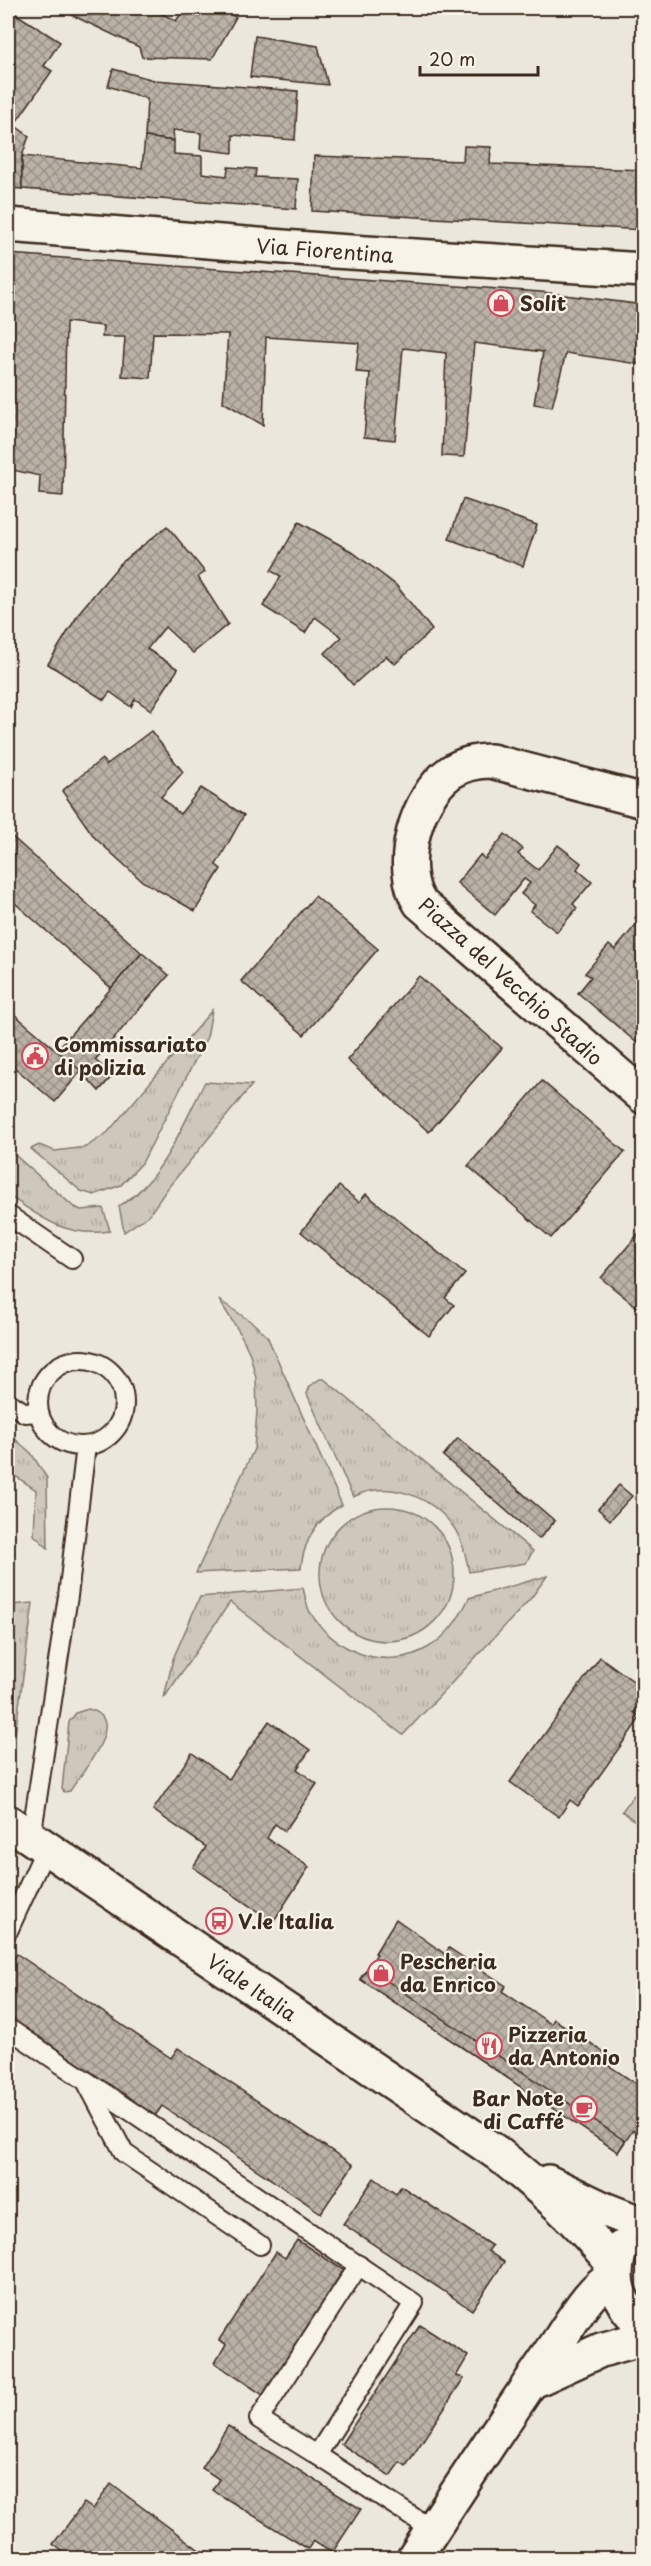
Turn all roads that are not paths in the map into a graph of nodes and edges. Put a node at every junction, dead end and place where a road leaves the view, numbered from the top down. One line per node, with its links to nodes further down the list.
1 (8, 225): 2 (street, Via Fiorentina)
2 (644, 270)
3 (644, 801): 4 (street, Piazza del Vecchio Stadio)
4 (644, 1097)
5 (8, 1215): 6 (lane)
6 (72, 1259)
7 (8, 1402): 8 (lane)
8 (38, 1412): 9 (lane); 9 (lane)
9 (86, 1446): 10 (lane)
10 (28, 1836): 11 (lane); 14 (street, Viale Italia)
11 (8, 1931)
12 (8, 2028): 13 (lane)
13 (86, 2082): 16 (lane); 17 (lane)
14 (497, 2153): 15 (street, Viale Italia); 18 (street, Viale Italia)
15 (643, 2223): 18 (street)
16 (260, 2245)
17 (359, 2265): 22 (lane); 22 (lane)
18 (615, 2271): 19 (street); 21 (street)
19 (644, 2325)
20 (644, 2338): 21 (street)
21 (530, 2383): 23 (street)
22 (317, 2455): 23 (lane)
23 (433, 2529): 24 (street)
24 (414, 2559)

